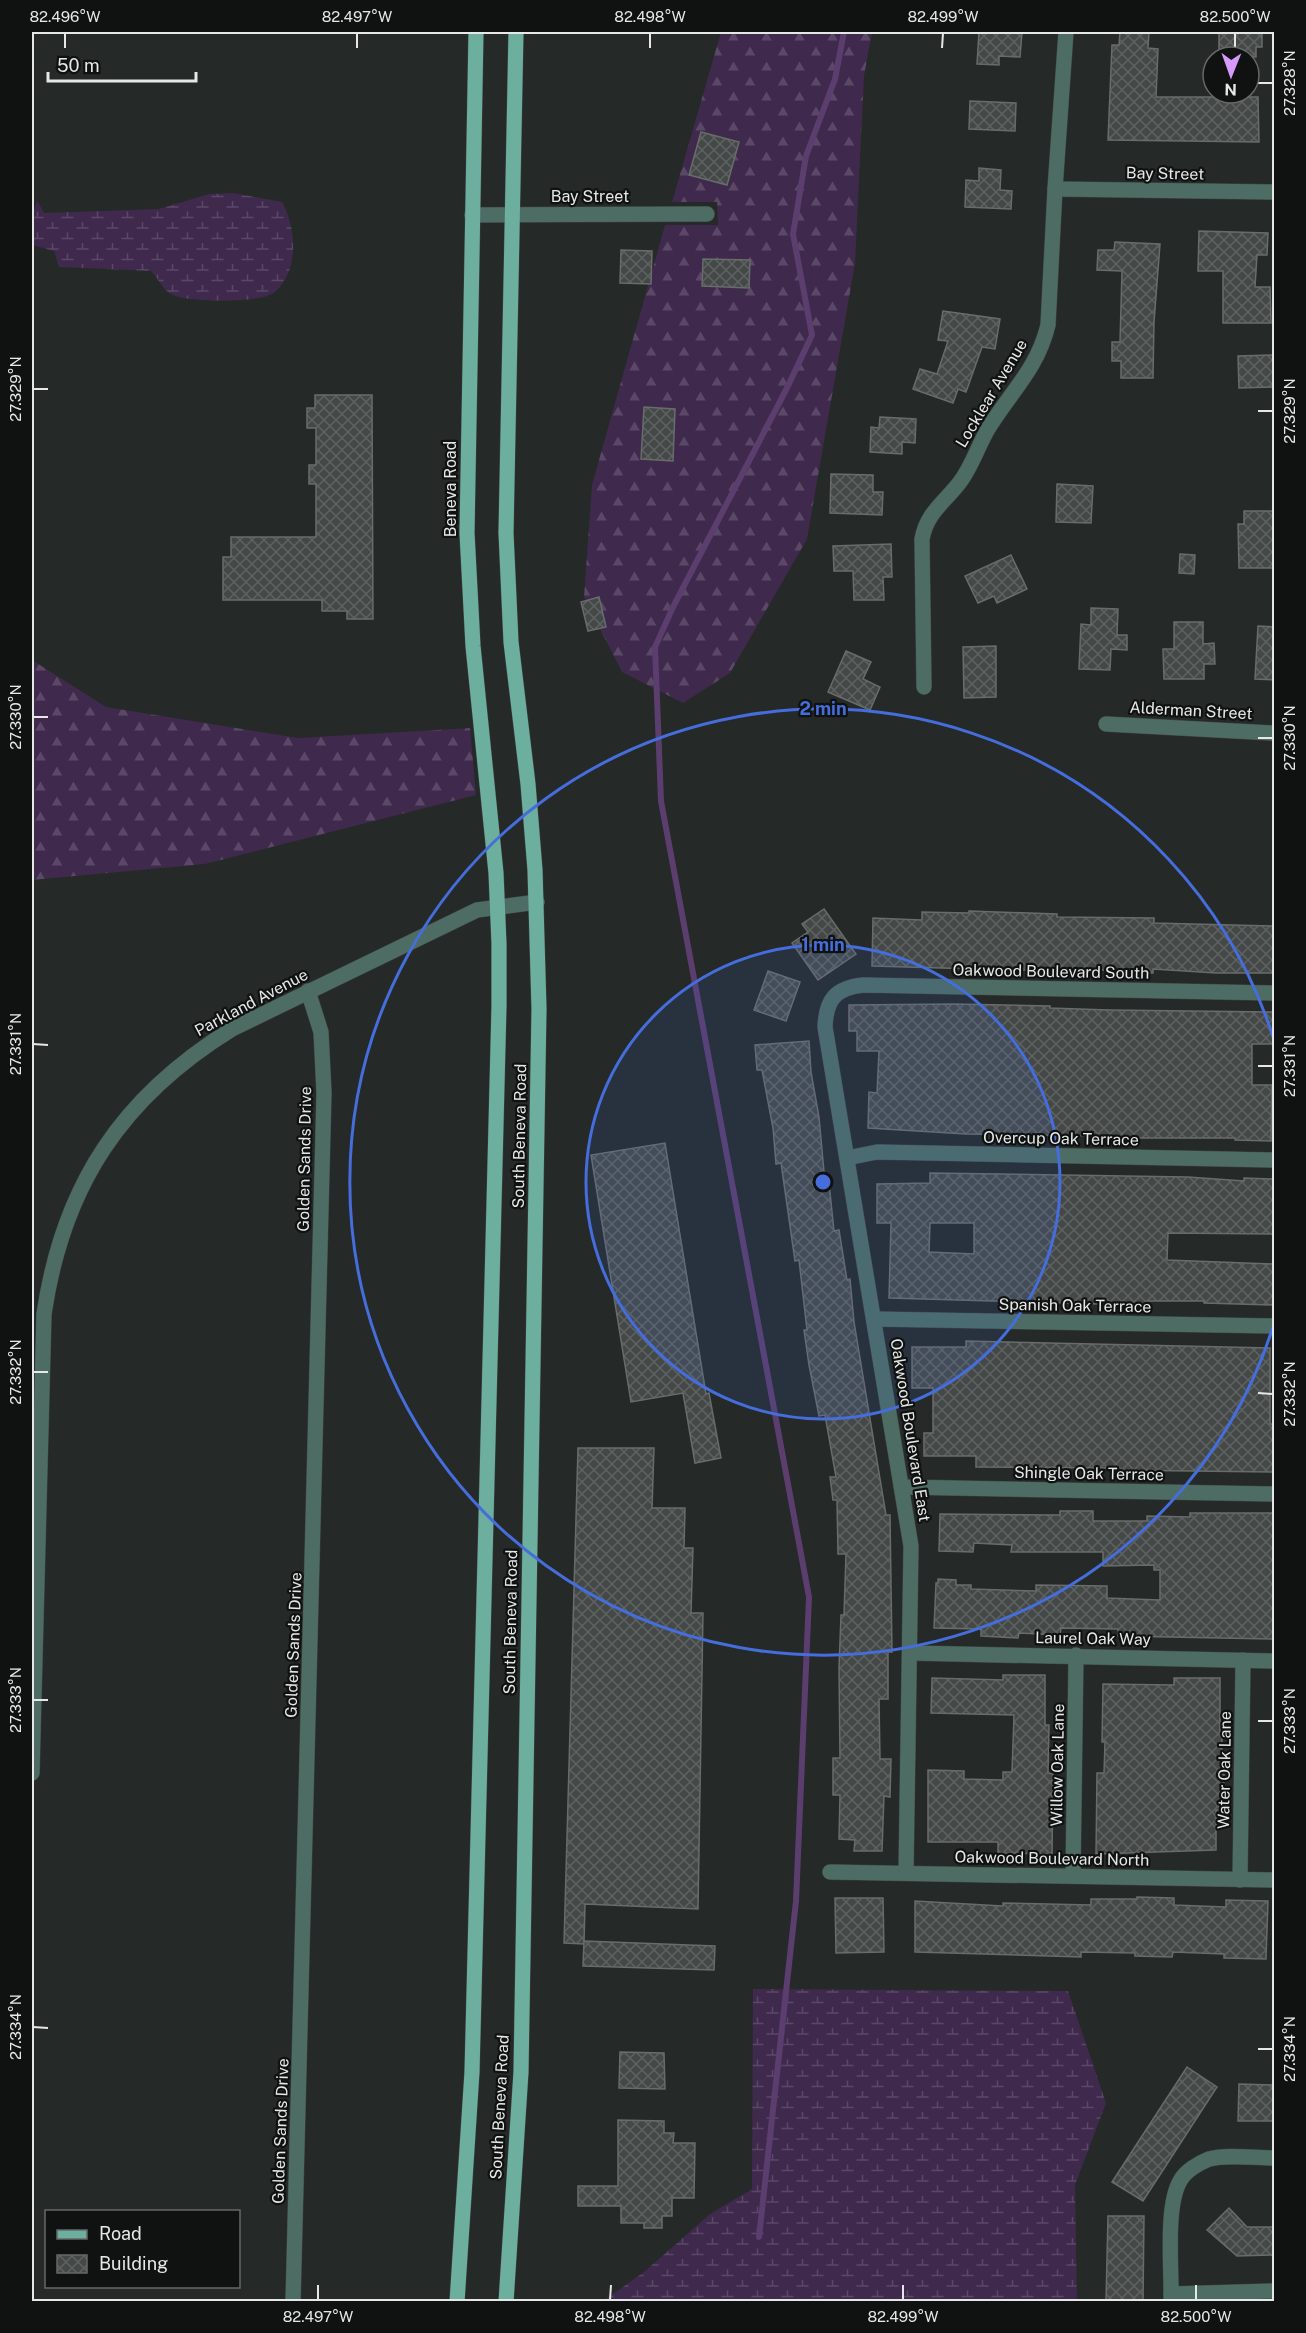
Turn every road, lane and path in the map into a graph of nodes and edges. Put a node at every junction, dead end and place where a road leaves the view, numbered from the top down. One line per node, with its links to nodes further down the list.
1 (476, 32): 7 (main road, Beneva Road)
2 (516, 32): 8 (main road)
3 (1066, 32): 4 (street, Locklear Avenue)
4 (1055, 189): 5 (street, Bay Street); 9 (street, Locklear Avenue)
5 (1275, 192)
6 (707, 214): 8 (street, Bay Street)
7 (472, 215): 8 (street, Bay Street); 13 (main road, Beneva Road)
8 (513, 215): 12 (main road)
9 (924, 687)
10 (1106, 724): 11 (street, Alderman Street)
11 (1275, 732)
12 (537, 902): 13 (street, Parkland Avenue); 39 (main road, South Beneva Road)
13 (498, 907): 14 (main road, Beneva Road); 15 (street, Parkland Avenue)
14 (500, 944): 38 (main road, South Beneva Road)
15 (308, 991): 28 (street, Parkland Avenue); 37 (street, Golden Sands Drive)
16 (1275, 993): 17 (street, Oakwood Boulevard South)
17 (832, 999): 18 (street, Oakwood Boulevard East)
18 (847, 1158): 19 (street, Overcup Oak Terrace); 20 (street, Oakwood Boulevard East)
19 (1275, 1160)
20 (874, 1319): 21 (street, Spanish Oak Terrace); 22 (street, Oakwood Boulevard East)
21 (1275, 1326)
22 (902, 1487): 23 (street, Shingle Oak Terrace); 24 (street, Oakwood Boulevard East)
23 (1275, 1494)
24 (910, 1653): 25 (street, Laurel Oak Way); 30 (street, Oakwood Boulevard East)
25 (1076, 1655): 26 (street, Laurel Oak Way); 31 (street, Willow Oak Lane)
26 (1243, 1660): 27 (street, Laurel Oak Way); 32 (street, Water Oak Lane)
27 (1275, 1661)
28 (32, 1773)
29 (830, 1872): 30 (street, Oakwood Boulevard North)
30 (906, 1873): 31 (street, Oakwood Boulevard North)
31 (1073, 1876): 32 (street, Oakwood Boulevard North)
32 (1240, 1880): 33 (street, Oakwood Boulevard North)
33 (1275, 1880)
34 (1275, 2158): 36 (street)
35 (1275, 2291): 36 (street)
36 (1171, 2298)
37 (293, 2301)
38 (457, 2301)
39 (506, 2301)

